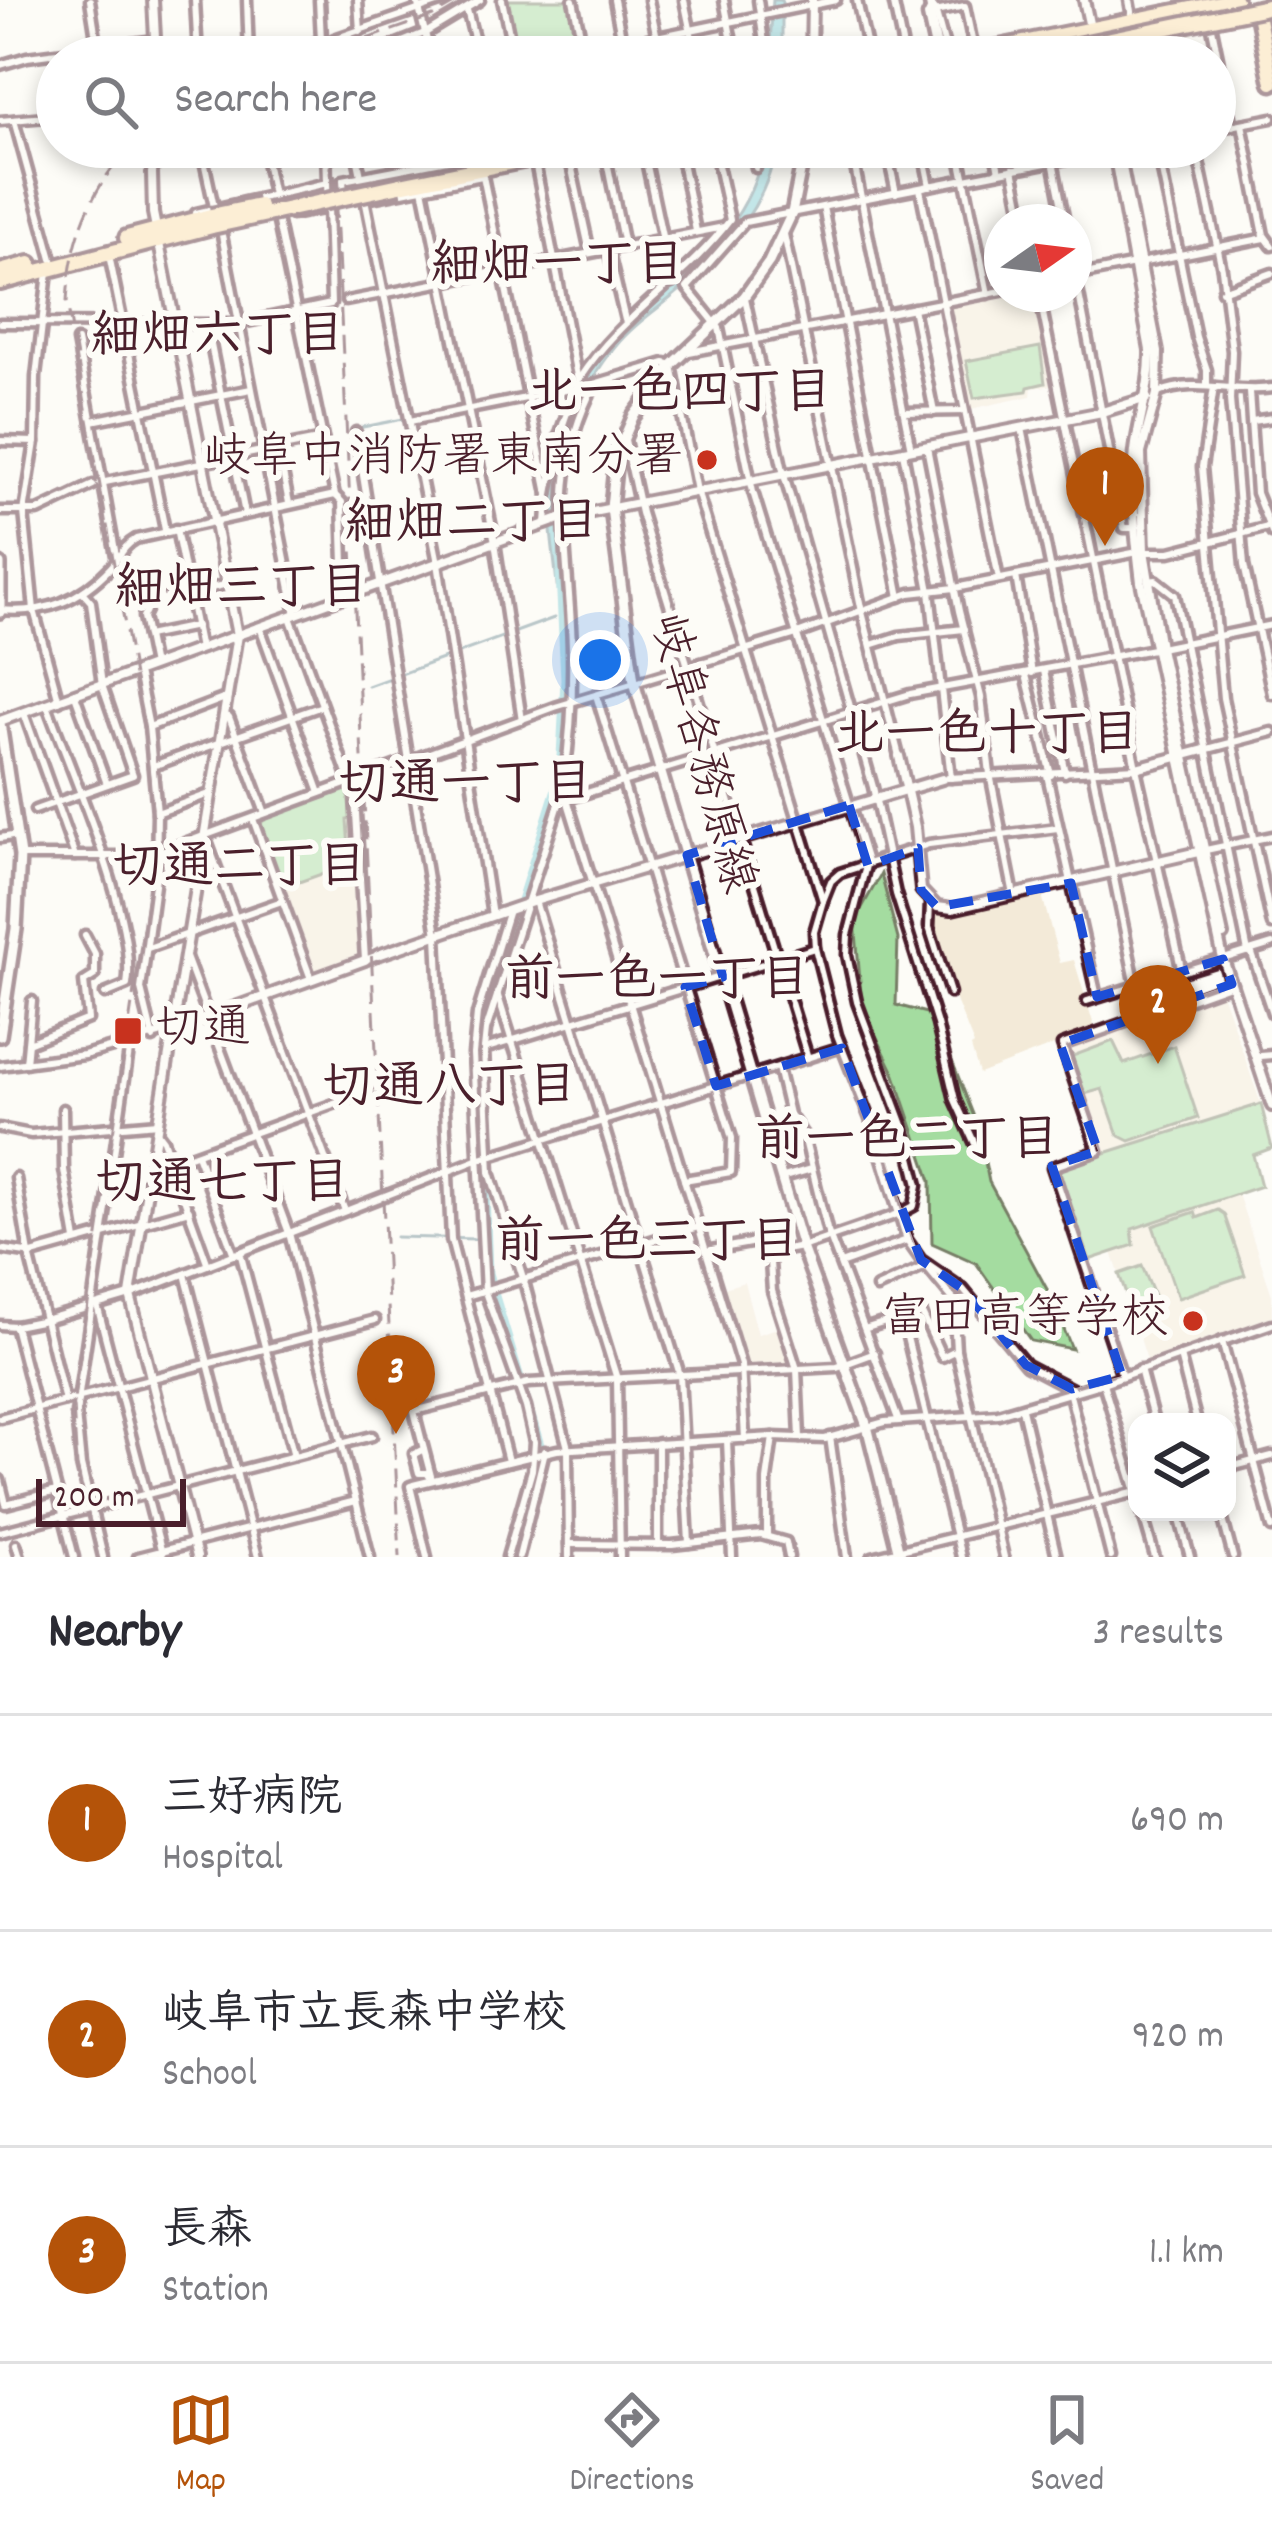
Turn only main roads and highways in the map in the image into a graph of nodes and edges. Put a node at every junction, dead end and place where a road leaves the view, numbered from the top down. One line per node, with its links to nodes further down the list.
1 (1235, 0): 2 (highway)
2 (1207, 3): 4 (highway)
3 (1263, 5): 6 (highway, bridge); 7 (highway); 8 (main road)
4 (1167, 7): 5 (highway)
5 (1060, 36)
6 (1111, 36)
7 (1151, 36)
8 (1272, 83)
9 (451, 168): 11 (highway, bridge)
10 (801, 168): 21 (main road, 岐阜各務原線)
11 (214, 220): 12 (highway); 12 (highway)
12 (160, 232): 13 (highway); 13 (highway)
13 (50, 263): 14 (highway); 15 (highway)
14 (0, 272)
15 (0, 282)
16 (0, 565): 17 (main road)
17 (0, 610)
18 (0, 722): 19 (main road)
19 (4, 975): 20 (main road)
20 (0, 1036)
21 (899, 1553)

